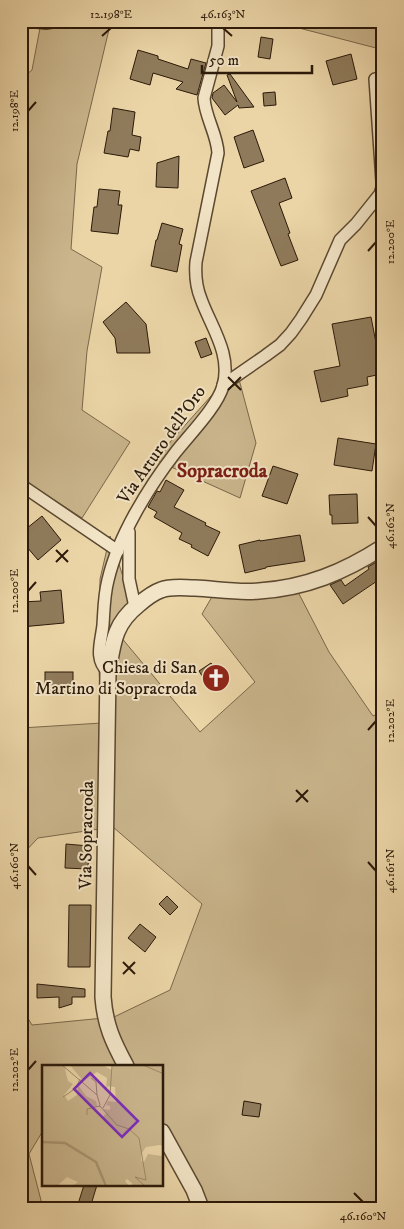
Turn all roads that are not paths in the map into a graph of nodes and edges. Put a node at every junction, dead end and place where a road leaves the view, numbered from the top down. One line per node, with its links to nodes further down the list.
1 (28, 21): 2 (street)
2 (58, 21)
3 (218, 21): 5 (street, Via Arturo dell'Oro)
4 (375, 79): 5 (street, Via Arturo dell'Oro)
5 (223, 386): 7 (street, Via Arturo dell'Oro)
6 (21, 485): 9 (street)
7 (129, 525): 9 (street, Via Arturo dell'Oro); 10 (street, Via Arturo dell'Oro)
8 (383, 547): 10 (street, Via Sopracroda)
9 (118, 550): 11 (street, Via Arturo dell'Oro)
10 (135, 607): 11 (street, Via Sopracroda)
11 (108, 672): 12 (street, Via Sopracroda)
12 (125, 1065)
13 (164, 1136): 14 (street)
14 (201, 1208)

